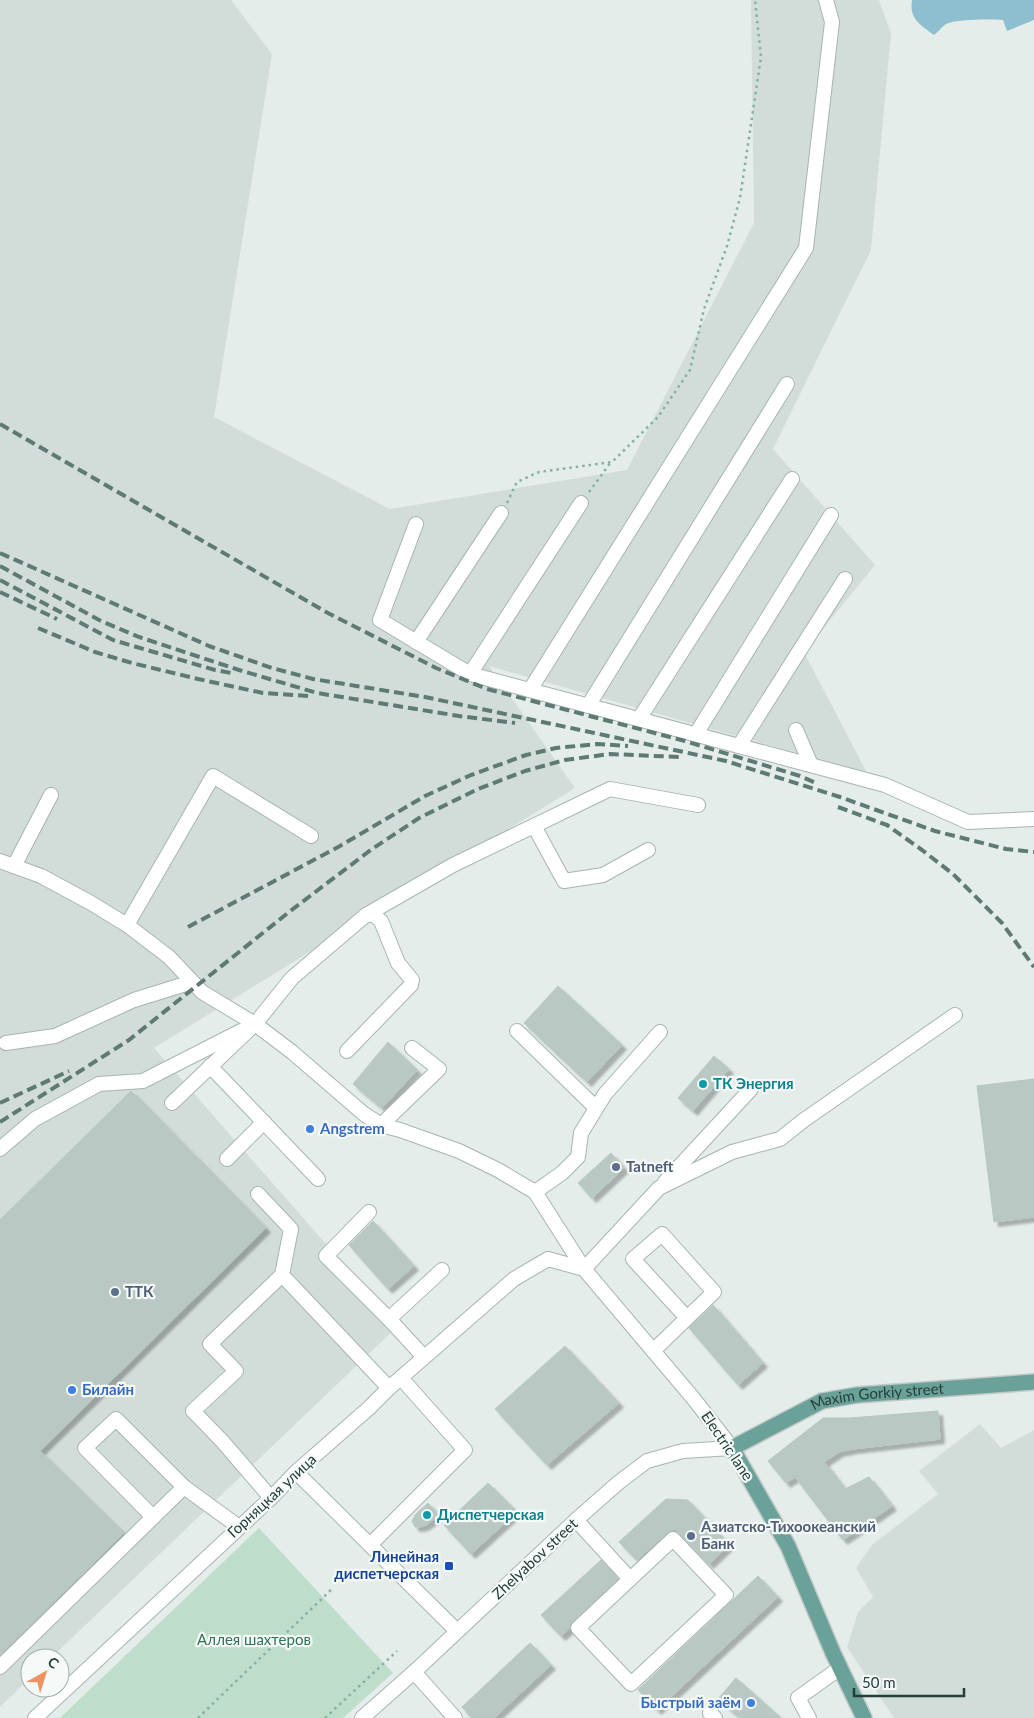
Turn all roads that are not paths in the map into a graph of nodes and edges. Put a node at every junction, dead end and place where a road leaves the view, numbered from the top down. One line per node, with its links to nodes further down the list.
1 (826, 0): 11 (street)
2 (787, 384): 12 (street)
3 (792, 479): 13 (street)
4 (581, 503): 10 (street)
5 (501, 513): 9 (street)
6 (831, 515): 15 (street)
7 (416, 524): 9 (street)
8 (845, 579): 16 (street)
9 (416, 642): 10 (street)
10 (470, 674): 11 (street)
11 (530, 690): 12 (street)
12 (588, 706): 13 (street)
13 (639, 719): 15 (street)
14 (796, 730): 17 (street)
15 (696, 734): 16 (street)
16 (739, 746): 17 (street)
17 (811, 765): 20 (street)
18 (51, 795): 25 (street)
19 (698, 805): 21 (street)
20 (1034, 819)
21 (534, 826): 23 (street); 26 (street)
22 (311, 836): 27 (street)
23 (648, 850)
24 (0, 861): 25 (street)
25 (14, 866): 27 (street)
26 (366, 915): 30 (street); 35 (street)
27 (127, 925): 28 (street)
28 (192, 982): 30 (street); 33 (street)
29 (955, 1015): 45 (street)
30 (255, 1024): 36 (street); 41 (street); 42 (street)
31 (517, 1031): 39 (street)
32 (660, 1032): 39 (street)
33 (6, 1043)
34 (412, 1048): 41 (street)
35 (347, 1051)
36 (210, 1066): 38 (street); 40 (street)
37 (751, 1089): 45 (street)
38 (172, 1103)
39 (596, 1108): 46 (street)
40 (264, 1122): 43 (street); 44 (street)
41 (381, 1126): 46 (street)
42 (0, 1149)
43 (227, 1159)
44 (318, 1179)
45 (660, 1188): 49 (street)
46 (535, 1192): 49 (street, Electric lane)
47 (258, 1194): 51 (street)
48 (369, 1212): 53 (street)
49 (584, 1269): 54 (street, Electric lane); 55 (street, Горняцкая улица)
50 (442, 1270): 53 (street)
51 (282, 1275): 58 (street); 62 (street)
52 (687, 1318): 52 (street); 54 (street)
53 (389, 1319): 55 (street)
54 (653, 1351): 59 (street, Electric lane)
55 (424, 1357): 56 (street, Горняцкая улица)
56 (401, 1378): 58 (street, Горняцкая улица); 66 (street)
57 (1034, 1382): 59 (main road, Maxim Gorkiy street)
58 (389, 1388): 60 (street, Горняцкая улица)
59 (732, 1448): 64 (street, Zhelyabov street); 70 (main road, Electric lane)
60 (296, 1472): 62 (street, Горняцкая улица); 66 (street)
61 (184, 1486): 63 (street); 63 (street); 65 (street)
62 (270, 1498): 65 (street, Горняцкая улица)
63 (153, 1517): 69 (street)
64 (576, 1520): 67 (street); 68 (street, Zhelyabov street)
65 (239, 1527): 72 (street, Горняцкая улица)
66 (370, 1545): 68 (street)
67 (630, 1579): 67 (street)
68 (457, 1631): 71 (street, Zhelyabov street)
69 (0, 1667)
70 (840, 1668): 75 (street); 76 (main road, Electric lane)
71 (414, 1672): 73 (street, Zhelyabov street); 74 (street)
72 (35, 1718)
73 (362, 1718)
74 (455, 1718)
75 (809, 1718)
76 (864, 1718)

